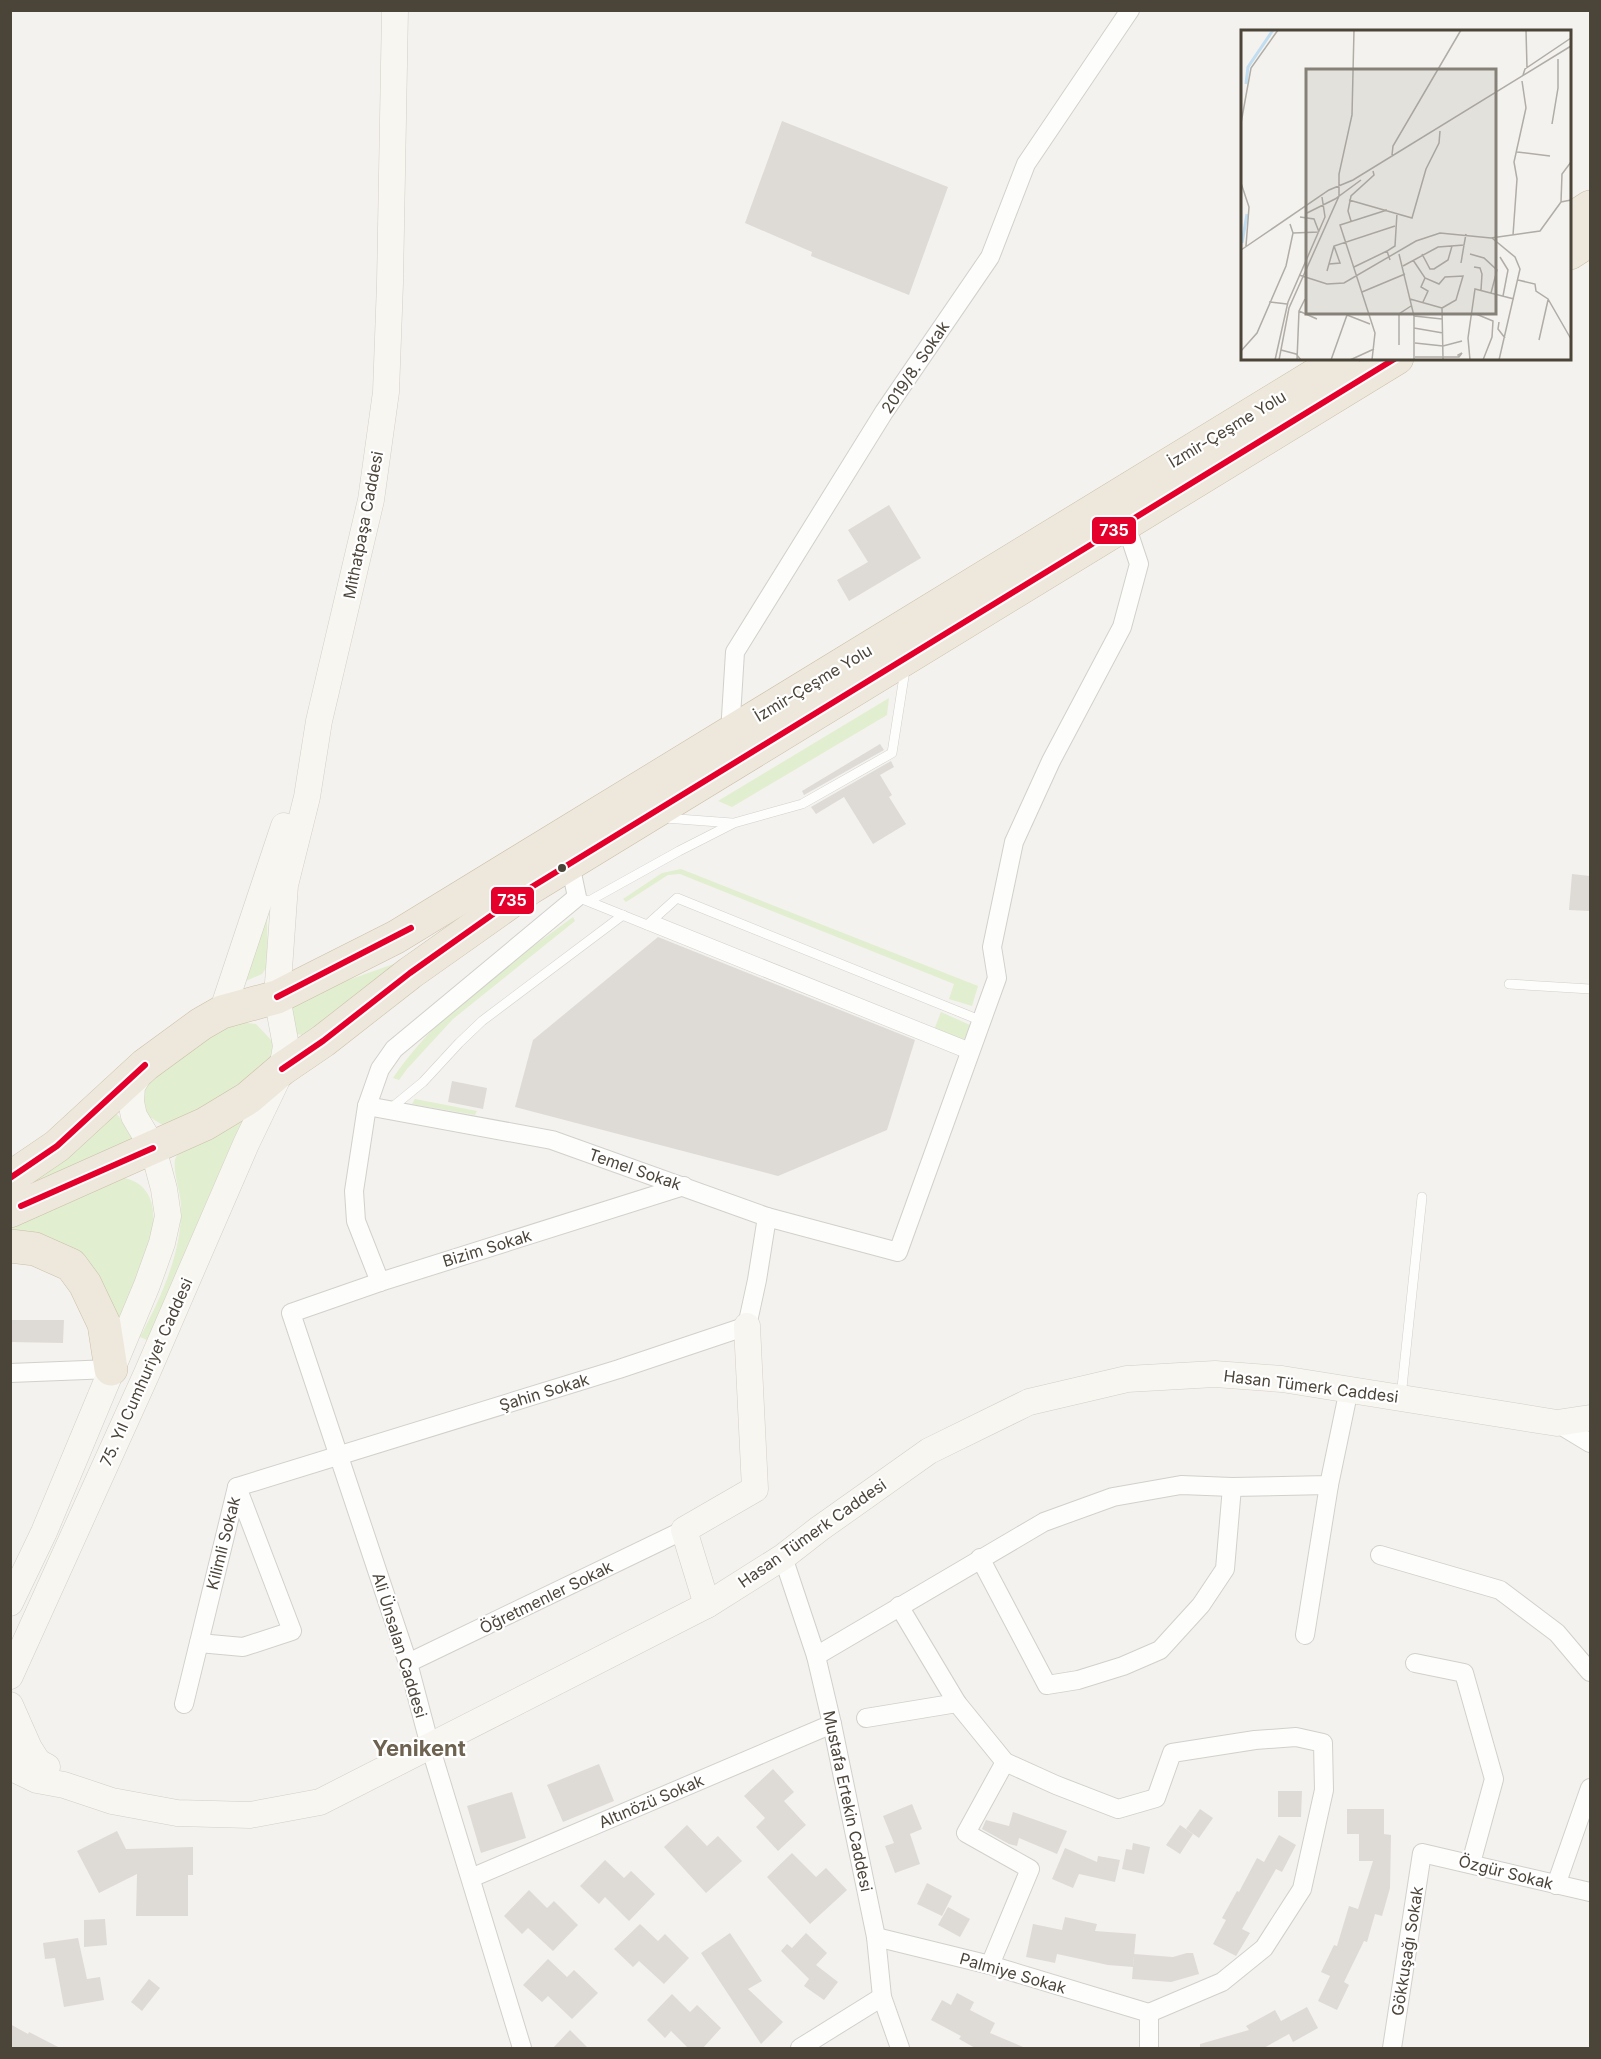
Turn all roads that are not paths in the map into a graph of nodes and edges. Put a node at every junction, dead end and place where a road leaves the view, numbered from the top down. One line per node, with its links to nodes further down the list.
1 (395, 10): 11 (street, Mithatpaşa Caddesi)
2 (1130, 10): 12 (street, 2019/8. Sokak)
3 (1590, 207): 4 (highway)
4 (1571, 218)
5 (1590, 240): 6 (highway)
6 (1571, 252)
7 (1340, 360): 12 (highway, İzmir-Çeşme Yolu)
8 (1394, 360): 9 (highway, İzmir-Çeşme Yolu)
9 (1126, 525): 10 (highway, İzmir-Çeşme Yolu); 25 (street)
10 (906, 658): 13 (highway, İzmir-Çeşme Yolu); 14 (lane)
11 (319, 721): 19 (street, Mithatpaşa Caddesi); 24 (street)
12 (730, 734): 20 (highway, İzmir-Çeşme Yolu)
13 (648, 817): 14 (lane); 15 (highway, İzmir-Çeşme Yolu)
14 (734, 823): 16 (lane)
15 (570, 864): 16 (street); 28 (highway, İzmir-Çeşme Yolu)
16 (583, 899): 17 (lane); 29 (street)
17 (623, 915): 18 (lane); 30 (lane)
18 (650, 923): 25 (lane); 26 (lane)
19 (280, 951): 20 (street); 23 (street, Mithatpaşa Caddesi)
20 (327, 972): 23 (highway, İzmir-Çeşme Yolu)
21 (1509, 984): 22 (lane)
22 (1590, 989)
23 (276, 997): 24 (highway, İzmir-Çeşme Yolu); 28 (street, Mithatpaşa Caddesi)
24 (222, 1012): 27 (highway, İzmir-Çeşme Yolu)
25 (982, 1021): 26 (street)
26 (971, 1051): 36 (street, Temel Sokak)
27 (145, 1065): 31 (street, 75. Yıl Cumhuriyet Caddesi); 32 (highway)
28 (282, 1069): 31 (highway, İzmir-Çeşme Yolu); 65 (street, 75. Yıl Cumhuriyet Caddesi)
29 (367, 1106): 30 (street, Temel Sokak); 38 (street)
30 (388, 1110): 33 (street, Temel Sokak)
31 (153, 1148): 35 (highway); 41 (street, 75. Yıl Cumhuriyet Caddesi)
32 (10, 1178)
33 (684, 1186): 36 (street, Temel Sokak); 38 (street, Bizim Sokak)
34 (1422, 1197): 44 (lane)
35 (10, 1211)
36 (767, 1216): 40 (street)
37 (10, 1246): 41 (highway)
38 (380, 1282): 39 (street, Bizim Sokak)
39 (291, 1314): 48 (street, Ali Ünsalan Caddesi)
40 (747, 1326): 48 (street, Şahin Sokak); 52 (street)
41 (111, 1369): 42 (street); 56 (street, 75. Yıl Cumhuriyet Caddesi)
42 (10, 1373)
43 (1349, 1389): 44 (street, Hasan Tümerk Caddesi); 49 (street); 54 (street, Hasan Tümerk Caddesi)
44 (1401, 1397): 46 (street, Hasan Tümerk Caddesi)
45 (1590, 1418): 46 (street, Hasan Tümerk Caddesi)
46 (1557, 1423): 47 (street)
47 (1590, 1443)
48 (340, 1455): 50 (street, Kilimli Sokak); 62 (street, Ali Ünsalan Caddesi)
49 (1329, 1485): 51 (street); 59 (street)
50 (237, 1487): 60 (street, Kilimli Sokak); 60 (street)
51 (1232, 1487): 55 (street); 55 (street)
52 (684, 1530): 57 (street); 62 (street, Öğretmenler Sokak)
53 (1380, 1555): 64 (street)
54 (783, 1557): 57 (street, Hasan Tümerk Caddesi); 61 (street, Mustafa Ertekin Caddesi)
55 (980, 1558): 58 (street)
56 (10, 1604)
57 (707, 1605): 71 (street, Hasan Tümerk Caddesi)
58 (899, 1606): 61 (street); 66 (street)
59 (1305, 1635)
60 (199, 1643): 67 (street, Kilimli Sokak)
61 (816, 1656): 70 (street, Mustafa Ertekin Caddesi)
62 (408, 1663): 71 (street, Ali Ünsalan Caddesi)
63 (1415, 1663): 79 (street)
64 (1590, 1672)
65 (10, 1676)
66 (957, 1703): 69 (street); 74 (street)
67 (184, 1704)
68 (10, 1705): 73 (street)
69 (866, 1718)
70 (832, 1724): 80 (street, Altınözü Sokak); 83 (street, Mustafa Ertekin Caddesi)
71 (430, 1746): 76 (street, Hasan Tümerk Caddesi); 80 (street, Ali Ünsalan Caddesi)
72 (10, 1747): 73 (street)
73 (38, 1762): 76 (street)
74 (1005, 1762): 84 (street); 86 (street)
75 (10, 1767): 76 (street, Hasan Tümerk Caddesi)
76 (64, 1785)
77 (1590, 1788): 81 (street)
78 (1422, 1852): 79 (street, Özgür Sokak); 91 (street, Gökkuşağı Sokak)
79 (1471, 1863): 81 (street, Özgür Sokak)
80 (471, 1878): 87 (street, Ali Ünsalan Caddesi)
81 (1556, 1885): 82 (street, Özgür Sokak)
82 (1590, 1892)
83 (876, 1938): 84 (street, Palmiye Sokak); 85 (street, Mustafa Ertekin Caddesi)
84 (990, 1965): 86 (street, Palmiye Sokak)
85 (882, 1997): 88 (street); 89 (street, Mustafa Ertekin Caddesi)
86 (1149, 2013): 90 (street)
87 (522, 2049)
88 (800, 2049)
89 (900, 2049)
90 (1149, 2049)
91 (1392, 2049)

